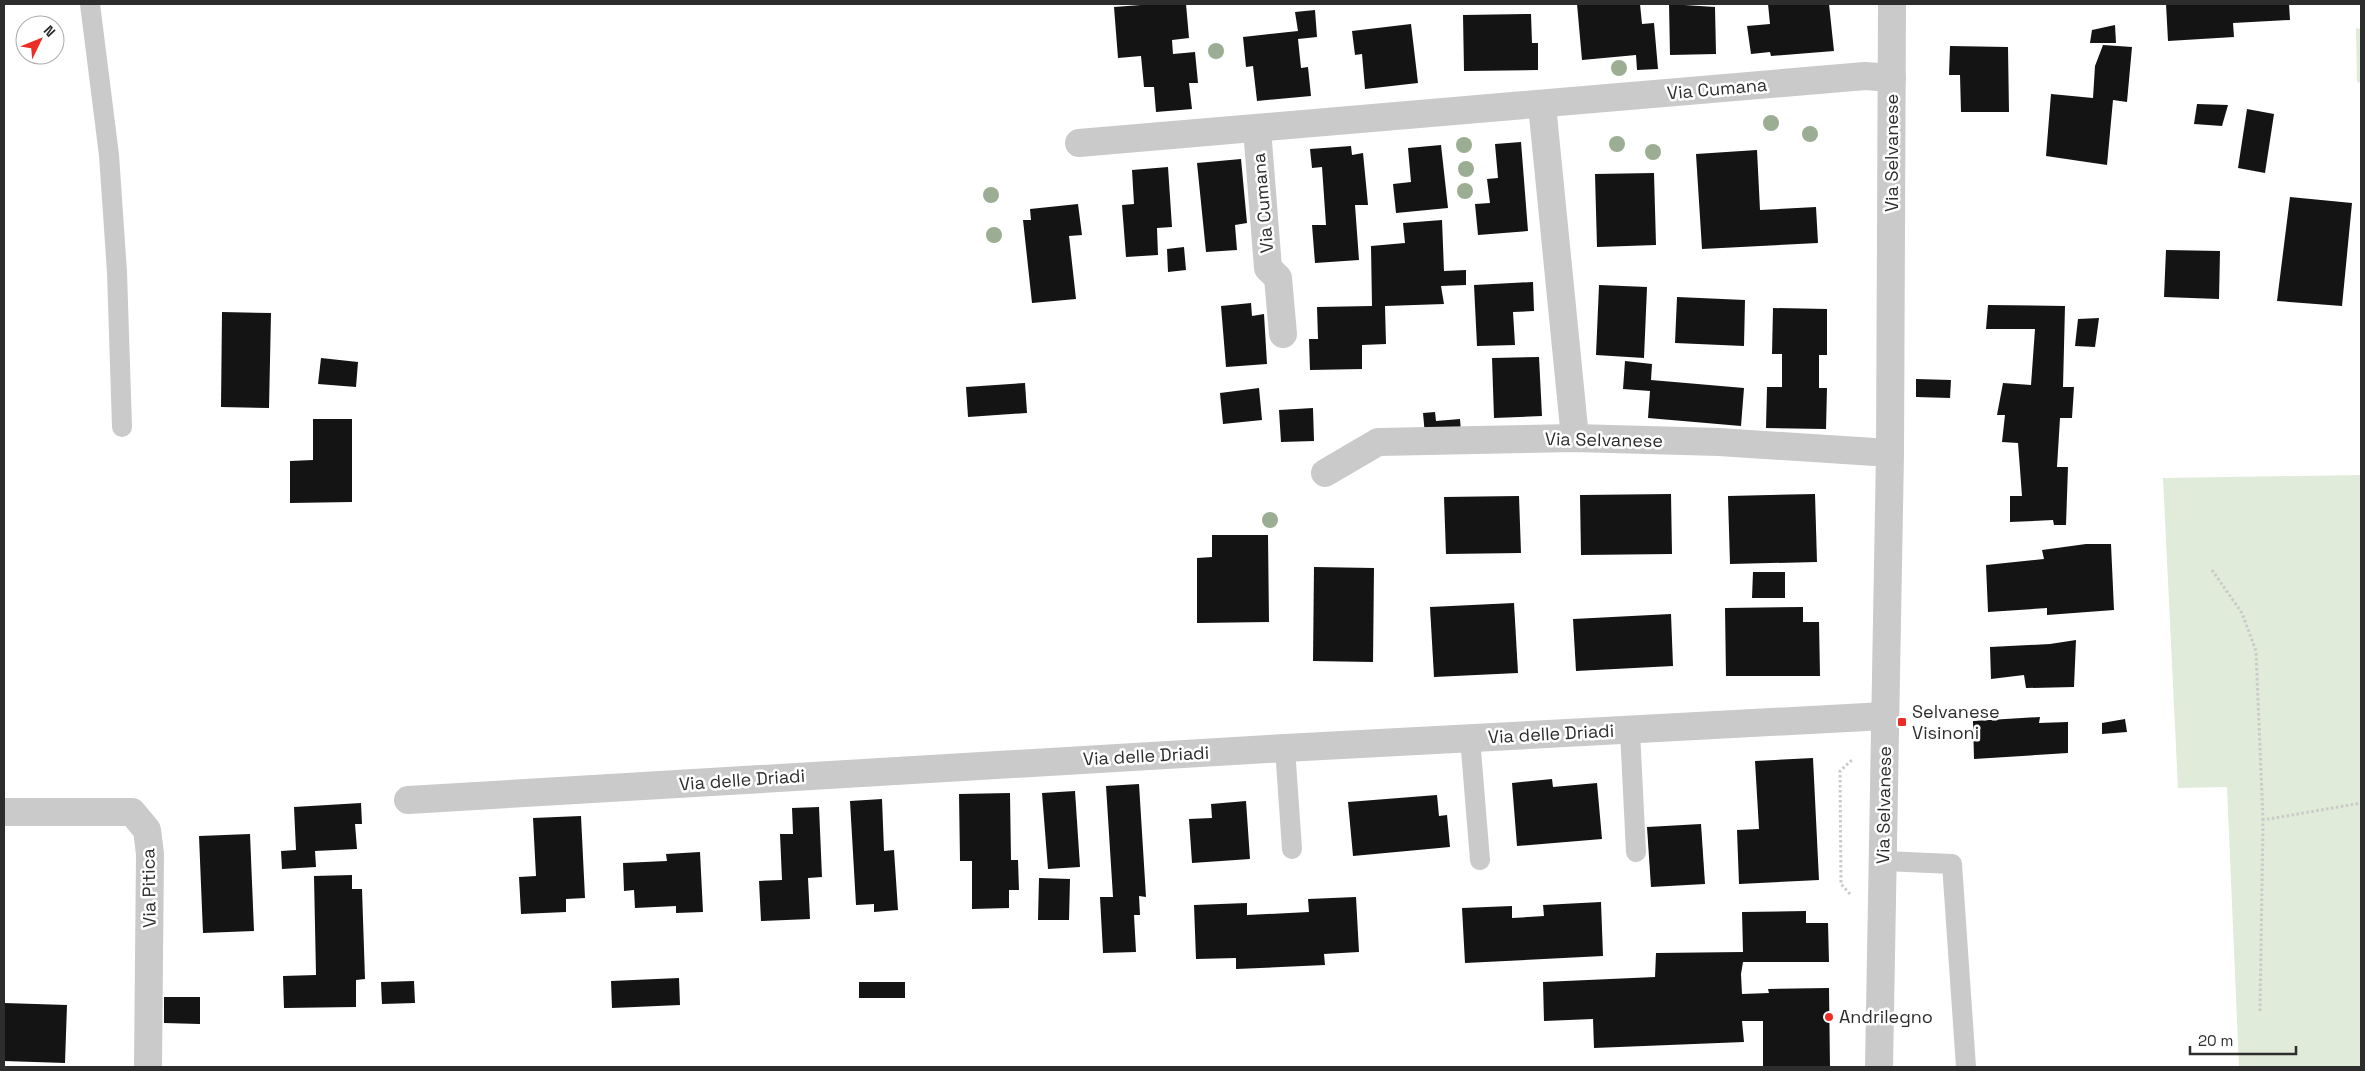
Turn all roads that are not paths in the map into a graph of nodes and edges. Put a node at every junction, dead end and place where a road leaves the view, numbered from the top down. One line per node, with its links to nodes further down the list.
1 (90, 4): 8 (lane)
2 (1892, 4): 3 (street, Via Selvanese)
3 (1892, 78): 4 (street, Via Cumana); 10 (street, Via Selvanese)
4 (1542, 105): 5 (street, Via Cumana); 9 (street)
5 (1257, 129): 6 (street, Via Cumana); 7 (street, Via Cumana)
6 (1079, 143)
7 (1283, 334)
8 (122, 427)
9 (1575, 438): 10 (street, Via Selvanese); 11 (street, Via Selvanese)
10 (1890, 453): 12 (street, Via Selvanese)
11 (1325, 473)
12 (1885, 716): 13 (street, Via delle Driadi); 21 (street, Via Selvanese)
13 (1630, 731): 14 (street, Via delle Driadi); 19 (lane)
14 (1470, 738): 15 (street, Via delle Driadi); 20 (lane)
15 (1285, 748): 16 (street, Via delle Driadi); 18 (lane)
16 (408, 800)
17 (4, 812): 22 (street, Via Pitica)
18 (1292, 850)
19 (1636, 852)
20 (1480, 860)
21 (1884, 861): 23 (street, Via Selvanese); 24 (lane)
22 (148, 1067)
23 (1879, 1067)
24 (1966, 1067)

